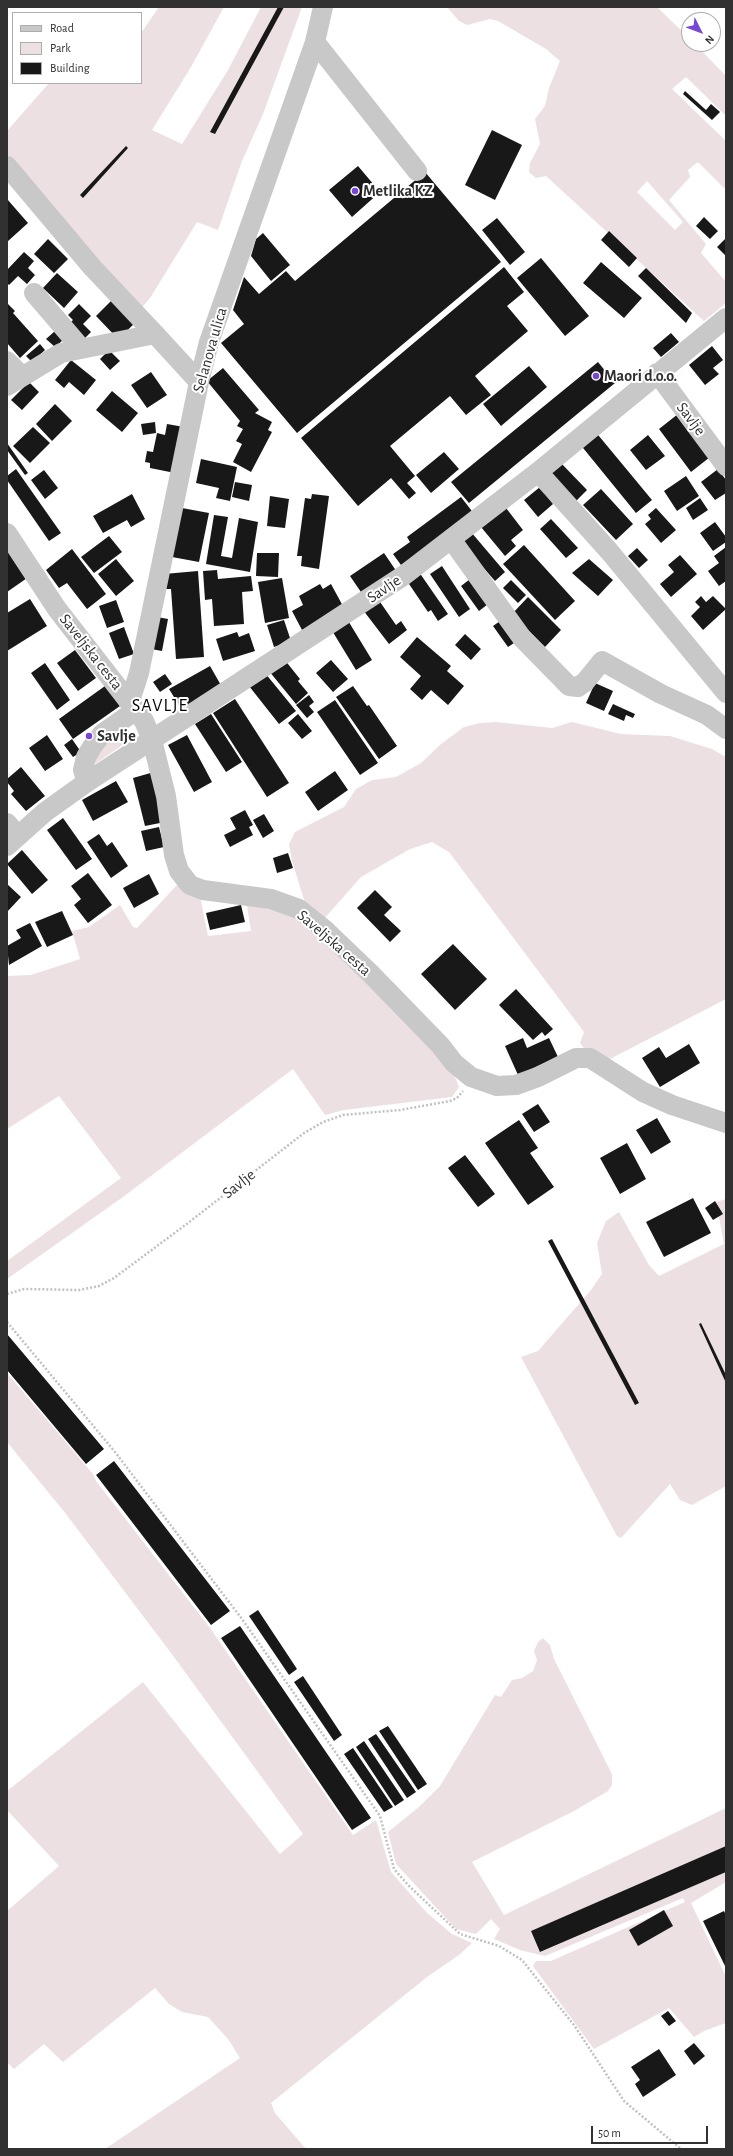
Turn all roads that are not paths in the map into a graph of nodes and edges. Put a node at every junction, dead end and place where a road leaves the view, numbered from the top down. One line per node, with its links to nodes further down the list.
1 (322, 7): 2 (street, Selanova ulica)
2 (315, 42): 4 (street); 11 (street, Selanova ulica)
3 (7, 166): 7 (street)
4 (418, 171)
5 (34, 293): 8 (street)
6 (726, 318): 10 (street, Savlje)
7 (155, 334): 8 (street); 11 (street)
8 (81, 348): 9 (street)
9 (11, 372)
10 (657, 373): 12 (street, Savlje); 13 (street, Savlje)
11 (199, 382): 17 (street, Selanova ulica)
12 (726, 466)
13 (538, 472): 15 (street, Savlje); 16 (street)
14 (7, 533): 17 (street, Saveljska cesta)
15 (451, 539): 18 (street); 19 (street, Savlje)
16 (726, 693)
17 (133, 705): 19 (street, Saveljska cesta); 20 (street)
18 (726, 729)
19 (152, 740): 20 (street, Savlje); 22 (street, Saveljska cesta)
20 (87, 782): 21 (street, Savlje)
21 (11, 835)
22 (726, 1123)

